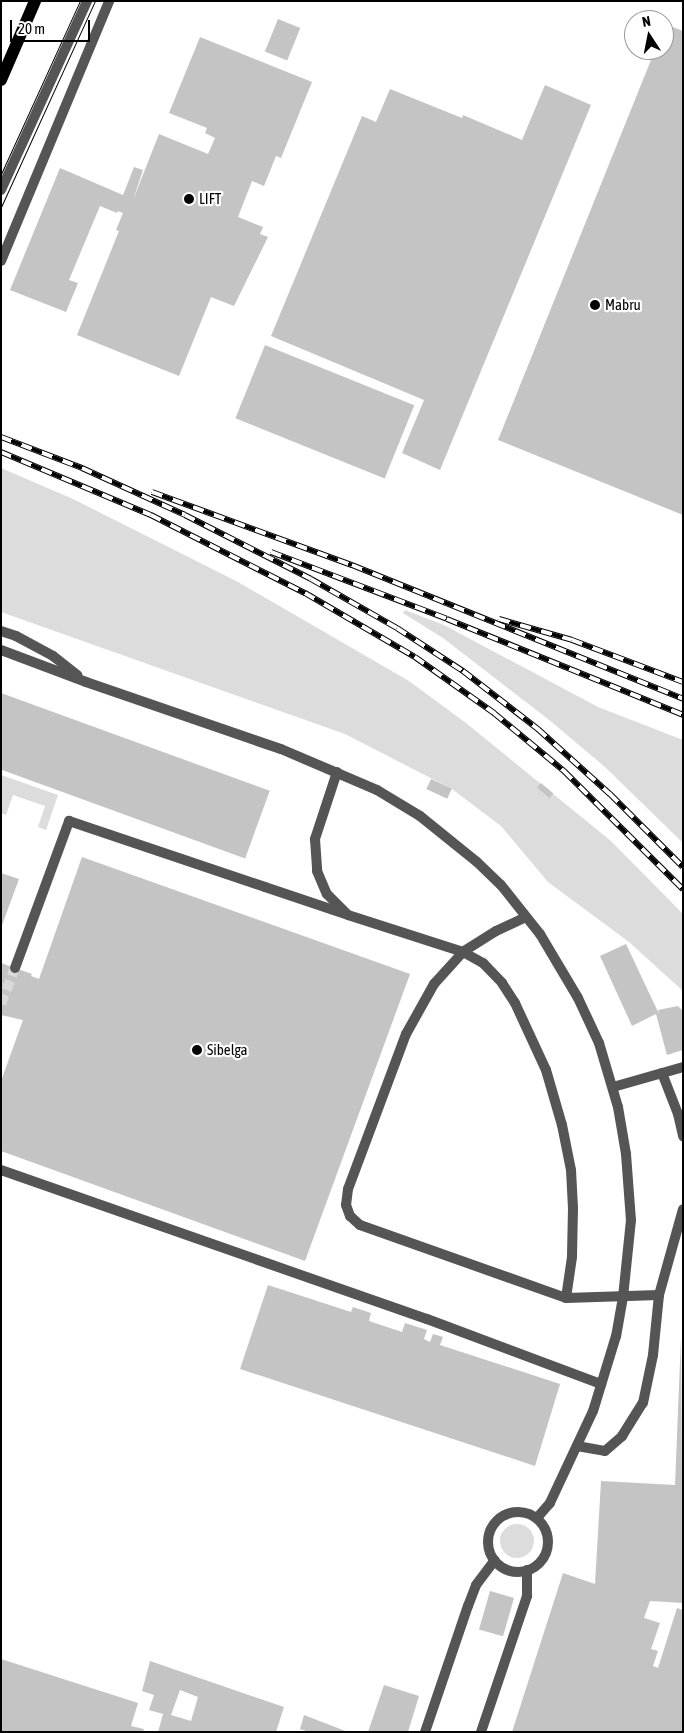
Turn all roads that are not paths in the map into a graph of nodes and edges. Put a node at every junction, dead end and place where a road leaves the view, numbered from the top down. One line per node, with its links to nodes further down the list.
1 (35, 1): 4 (main road)
2 (87, 1): 5 (street)
3 (109, 1): 6 (street)
4 (1, 80)
5 (1, 190)
6 (1, 261)
7 (1, 631): 9 (street)
8 (1, 650): 9 (street)
9 (86, 682): 10 (street)
10 (337, 772): 11 (street); 12 (street)
11 (348, 915): 13 (street); 14 (street)
12 (526, 917): 13 (street); 17 (street)
13 (463, 952): 23 (street); 23 (street)
14 (15, 968)
15 (683, 1068): 16 (street)
16 (662, 1073): 17 (street); 18 (street)
17 (613, 1087): 22 (street)
18 (683, 1136)
19 (1, 1170): 24 (street)
20 (683, 1209): 21 (street)
21 (659, 1295): 22 (street); 25 (street)
22 (623, 1297): 23 (street); 24 (street)
23 (566, 1298)
24 (601, 1384): 25 (street)
25 (577, 1446): 26 (street)
26 (537, 1518): 27 (street); 28 (street)
27 (495, 1560): 28 (street); 29 (street)
28 (527, 1570): 30 (street)
29 (425, 1732)
30 (481, 1732)

